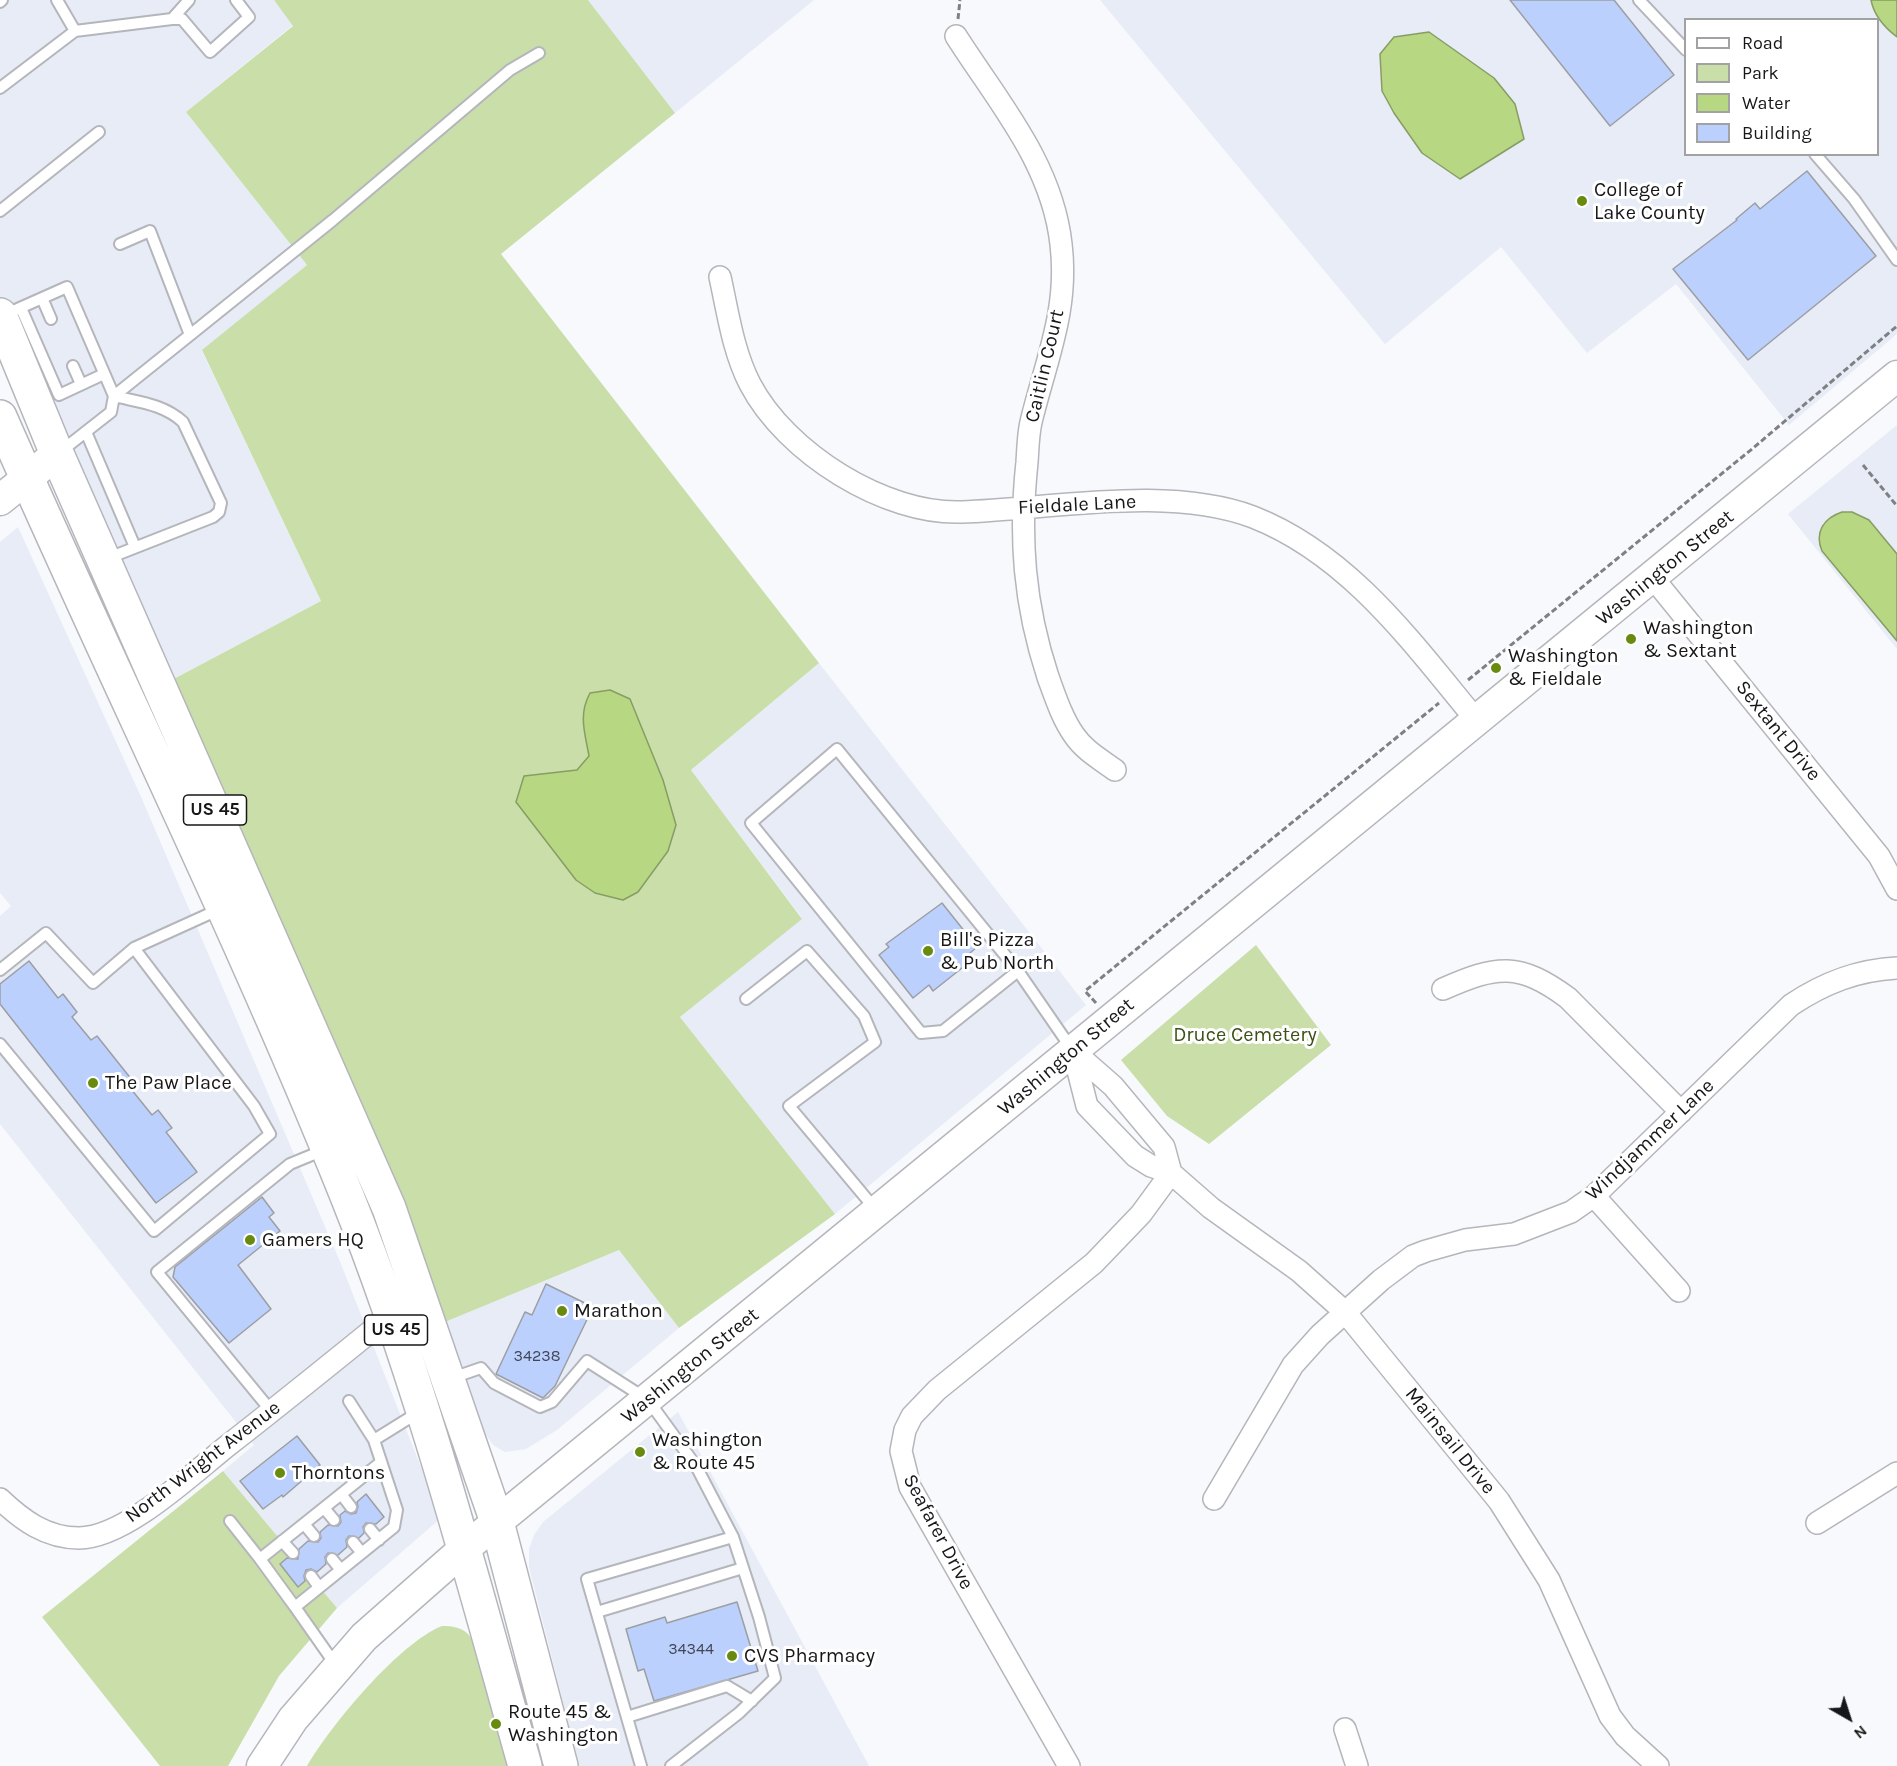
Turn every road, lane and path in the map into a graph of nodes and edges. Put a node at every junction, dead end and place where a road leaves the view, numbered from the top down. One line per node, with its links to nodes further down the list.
1 (57, 0): 6 (lane)
2 (189, 0): 5 (lane)
3 (236, 0): 5 (lane)
4 (1639, 0): 8 (lane)
5 (172, 19): 6 (lane)
6 (75, 31): 10 (lane)
7 (956, 36): 34 (street, Caitlin Court)
8 (1684, 48)
9 (539, 53): 21 (lane)
10 (0, 88)
11 (99, 132): 13 (lane)
12 (1817, 156): 15 (lane)
13 (0, 211)
14 (120, 244): 21 (lane)
15 (1897, 260)
16 (720, 277): 34 (street, Fieldale Lane)
17 (42, 298): 18 (lane); 19 (lane); 23 (lane)
18 (7, 313): 25 (lane); 29 (main road, US 45)
19 (51, 319)
20 (1897, 326): 38 (path)
21 (190, 335): 26 (lane)
22 (73, 366): 25 (lane)
23 (104, 374): 25 (lane); 26 (lane)
24 (1897, 376): 37 (main road, Washington Street)
25 (81, 384)
26 (114, 396): 28 (lane); 35 (lane)
27 (0, 417): 31 (main road, US 45)
28 (86, 432): 29 (lane); 35 (lane)
29 (57, 454): 31 (main road); 36 (main road, US 45)
30 (1863, 465): 33 (path)
31 (27, 478): 32 (main road); 42 (main road, US 45)
32 (0, 500)
33 (1897, 506)
34 (1022, 507): 38 (street, Fieldale Lane); 40 (street, Caitlin Court)
35 (135, 547): 36 (lane)
36 (105, 559): 60 (main road, US 45)
37 (1653, 578): 39 (main road, Washington Street); 41 (street, Sextant Drive)
38 (1453, 692): 39 (street, Fieldale Lane); 48 (path)
39 (1477, 721): 51 (main road, Washington Street)
40 (1115, 770)
41 (1897, 889)
42 (222, 908): 43 (lane); 53 (main road, US 45)
43 (134, 948): 45 (lane); 50 (lane)
44 (1897, 968): 52 (street, Windjammer Lane)
45 (0, 970)
46 (1018, 971): 46 (lane); 51 (lane)
47 (1443, 990): 52 (street)
48 (1091, 998)
49 (746, 999): 56 (lane)
50 (0, 1044)
51 (1073, 1051): 54 (street); 54 (street, Mainsail Drive); 56 (main road, Washington Street)
52 (1681, 1112): 55 (street, Windjammer Lane)
53 (326, 1149): 59 (main road, US 45); 64 (lane)
54 (1171, 1173): 58 (street, Mainsail Drive); 104 (street, Seafarer Drive)
55 (1594, 1196): 57 (street); 58 (street, Windjammer Lane)
56 (878, 1213): 61 (main road, Washington Street)
57 (1679, 1291)
58 (1345, 1312): 70 (street, Windjammer Lane); 106 (street, Mainsail Drive)
59 (391, 1315): 63 (main road, US 45); 64 (street, North Wright Avenue)
60 (450, 1378): 61 (lane); 75 (main road, US 45)
61 (648, 1400): 75 (main road, Washington Street); 80 (lane)
62 (349, 1401): 65 (lane)
63 (422, 1410): 65 (lane); 84 (main road, US 45)
64 (272, 1412): 69 (street, North Wright Avenue)
65 (374, 1440): 66 (lane)
66 (380, 1463): 68 (lane); 81 (lane)
67 (1897, 1473): 76 (street)
68 (341, 1494): 71 (lane); 72 (lane)
69 (0, 1499)
70 (1214, 1499)
71 (351, 1507)
72 (324, 1508): 73 (lane); 77 (lane)
73 (334, 1520)
74 (230, 1521): 87 (lane)
75 (497, 1522): 84 (main road, Washington Street); 101 (main road, US 45)
76 (1817, 1523)
77 (304, 1524): 79 (lane); 82 (lane)
78 (370, 1529): 81 (lane)
79 (314, 1536)
80 (734, 1537): 89 (lane); 94 (lane)
81 (379, 1539): 85 (lane)
82 (282, 1541): 86 (lane); 87 (lane)
83 (353, 1542): 85 (lane)
84 (464, 1549): 95 (main road, Washington Street); 100 (main road, US 45)
85 (362, 1553): 90 (lane)
86 (293, 1554)
87 (260, 1559): 93 (lane)
88 (332, 1559): 90 (lane)
89 (744, 1568): 94 (lane); 96 (lane)
90 (341, 1570): 92 (lane)
91 (311, 1576): 92 (lane)
92 (319, 1587): 93 (lane)
93 (295, 1607): 95 (lane)
94 (597, 1612): 97 (lane)
95 (337, 1667): 99 (main road, Washington Street)
96 (752, 1701): 97 (lane); 103 (lane)
97 (627, 1717): 102 (lane)
98 (1345, 1729): 105 (street)
99 (262, 1766)
100 (525, 1766)
101 (561, 1766)
102 (641, 1766)
103 (671, 1766)
104 (1069, 1766)
105 (1357, 1766)
106 (1658, 1766)

